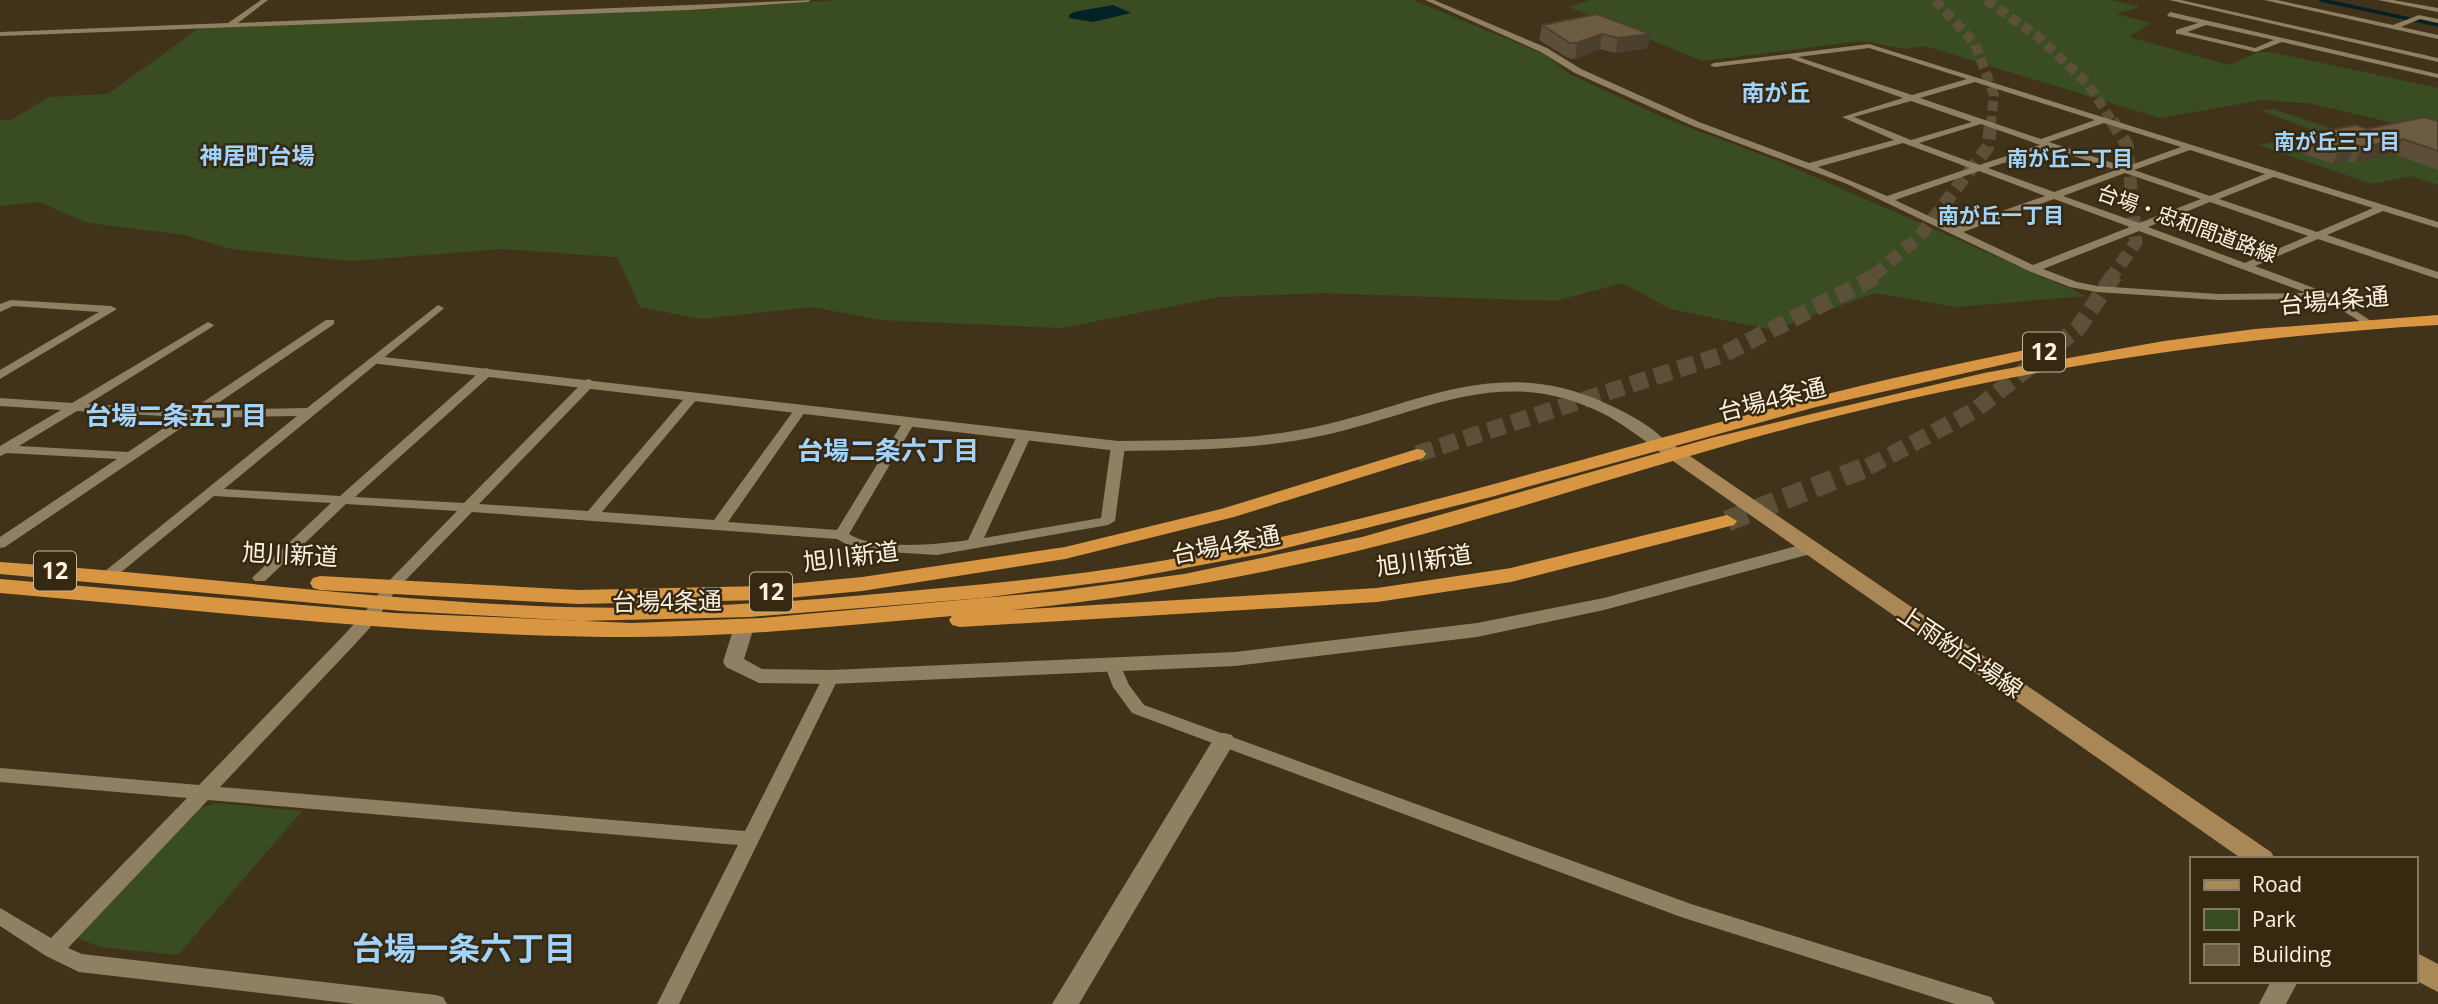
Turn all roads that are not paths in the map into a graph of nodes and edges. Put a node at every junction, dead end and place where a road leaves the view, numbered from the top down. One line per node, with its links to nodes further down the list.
1 (265, 0): 17 (street)
2 (808, 0): 17 (street)
3 (1428, 0): 33 (street)
4 (2172, 0): 13 (street)
5 (2267, 0): 8 (street)
6 (2381, 0): 7 (street)
7 (2418, 4): 10 (street); 14 (street)
8 (2290, 5): 9 (street); 18 (street)
9 (2278, 9)
10 (2438, 10)
11 (2170, 14): 16 (street)
12 (2266, 14): 13 (street)
13 (2254, 18): 23 (street)
14 (2416, 19): 15 (street); 18 (street)
15 (2438, 21)
16 (2205, 22): 21 (street); 21 (street)
17 (230, 25): 19 (street)
18 (2394, 27): 20 (street)
19 (0, 34)
20 (2438, 37)
21 (2283, 39): 25 (street)
22 (1788, 56): 24 (street); 26 (street); 27 (street)
23 (2438, 60)
24 (1714, 65)
25 (2438, 76)
26 (1976, 80): 27 (street); 28 (street)
27 (1910, 99): 29 (street); 30 (street, 台場・忠和間道路線)
28 (2103, 120): 31 (street); 32 (street)
29 (1980, 122): 30 (street); 31 (street)
30 (1906, 142): 33 (street); 34 (street, 台場・忠和間道路線)
31 (2044, 143): 34 (street); 35 (street)
32 (2189, 147): 35 (street); 36 (street)
33 (1810, 166): 38 (street)
34 (1979, 168): 37 (street, 台場・忠和間道路線); 38 (street)
35 (2123, 170): 37 (street); 39 (street)
36 (2275, 173): 39 (street); 40 (street)
37 (2055, 196): 42 (street, 台場・忠和間道路線); 43 (street)
38 (1887, 199): 43 (street)
39 (2209, 200): 42 (street); 44 (street)
40 (2383, 207): 41 (street); 44 (street)
41 (2438, 225)
42 (2139, 227): 45 (street, 台場・忠和間道路線); 46 (street)
43 (1955, 231): 46 (street)
44 (2318, 236): 45 (street); 47 (street)
45 (2249, 265): 48 (street, 台場・忠和間道路線)
46 (2033, 269): 48 (street)
47 (2438, 276)
48 (2326, 296): 52 (street, 台場・忠和間道路線)
49 (438, 308): 56 (street)
50 (0, 309): 58 (street)
51 (2438, 310): 52 (highway, 台場4条通 / 12)
52 (2360, 319): 53 (highway, 台場4条通 / 12); 69 (highway, 台場4条通 / 12)
53 (2438, 320)
54 (330, 323): 65 (street)
55 (208, 325): 62 (street)
56 (375, 360): 57 (street); 64 (street)
57 (487, 372): 59 (street); 74 (street)
58 (0, 375)
59 (589, 383): 60 (street); 75 (street)
60 (693, 396): 63 (street); 76 (street)
61 (0, 402): 62 (street)
62 (73, 407): 65 (street); 70 (street)
63 (801, 409): 66 (street); 78 (street)
64 (310, 412): 65 (street); 73 (street)
65 (194, 414): 72 (street)
66 (909, 422): 67 (street); 79 (street)
67 (1024, 436): 68 (street); 81 (street)
68 (1118, 446): 69 (street); 81 (street)
69 (1667, 449): 82 (main road, 上雨紛台場線); 89 (highway, 台場4条通 / 12)
70 (2, 451): 72 (street)
71 (1417, 454): 87 (highway, 旭川新道 / 12)
72 (131, 456): 80 (street)
73 (210, 492): 74 (street); 84 (street)
74 (344, 499): 75 (street); 85 (street)
75 (466, 509): 76 (street); 88 (street)
76 (592, 515): 78 (street)
77 (1727, 521): 89 (highway, 旭川新道 / 12)
78 (718, 524): 79 (street)
79 (841, 535): 81 (street)
80 (0, 544)
81 (974, 545)
82 (1808, 549): 90 (street); 96 (main road, 上雨紛台場線)
83 (0, 568): 84 (highway, 台場4条通 / 12)
84 (109, 575): 85 (highway, 旭川新道 / 12); 88 (highway, 台場4条通 / 12)
85 (260, 578): 88 (highway, 旭川新道 / 12)
86 (0, 586): 88 (highway, 台場4条通 / 12)
87 (768, 593): 88 (highway, 旭川新道 / 12); 89 (highway)
88 (381, 602): 89 (highway, 台場4条通 / 12); 94 (street)
89 (748, 619): 91 (street)
90 (1113, 666): 91 (street); 92 (street)
91 (831, 677): 95 (street)
92 (1224, 741): 104 (street); 105 (street)
93 (0, 775): 94 (street)
94 (205, 794): 95 (street); 98 (street)
95 (750, 839): 103 (street)
96 (2259, 857)
97 (0, 916): 98 (street)
98 (53, 950): 102 (street)
99 (2417, 965): 100 (main road)
100 (2438, 980)
101 (2284, 983): 106 (street)
102 (436, 1004)
103 (668, 1004)
104 (1065, 1004)
105 (1984, 1004)
106 (2272, 1004)

